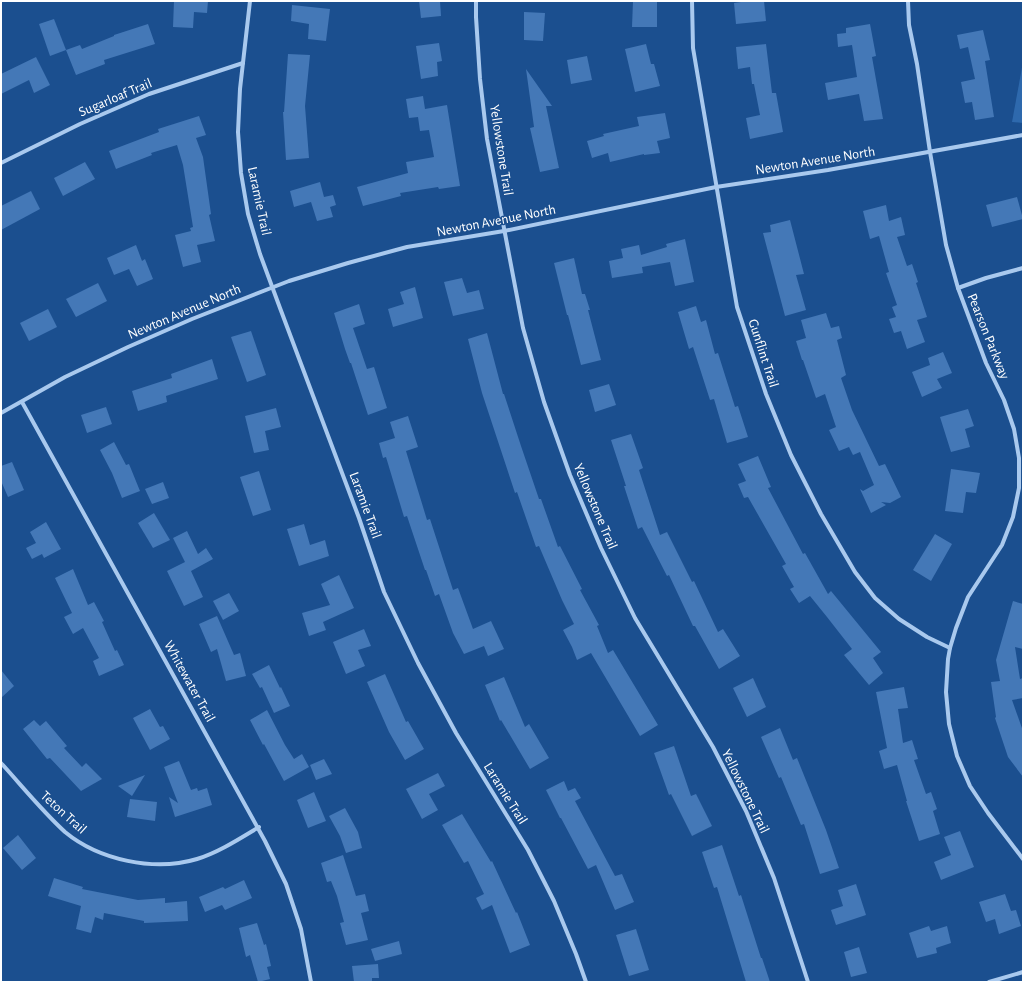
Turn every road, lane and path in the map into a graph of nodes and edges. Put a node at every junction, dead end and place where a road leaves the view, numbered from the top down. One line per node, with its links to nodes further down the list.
1 (250, 1): 5 (street, Laramie Trail)
2 (476, 1): 10 (street, Yellowstone Trail)
3 (692, 1): 9 (street, Gunflint Trail)
4 (908, 1): 7 (street, Pearson Parkway)
5 (242, 63): 8 (street, Sugarloaf Trail); 12 (street, Laramie Trail)
6 (1023, 135): 7 (street, Newton Avenue North)
7 (930, 152): 9 (street, Newton Avenue North); 13 (street, Pearson Parkway)
8 (1, 163)
9 (716, 187): 10 (street, Newton Avenue North); 17 (street, Gunflint Trail)
10 (504, 231): 12 (street, Newton Avenue North); 24 (street, Yellowstone Trail)
11 (1023, 268): 13 (street)
12 (272, 287): 14 (street, Newton Avenue North); 23 (street, Laramie Trail)
13 (958, 288): 16 (street, Pearson Parkway)
14 (22, 402): 15 (street, Newton Avenue North); 19 (street, Whitewater Trail)
15 (1, 413)
16 (1021, 477): 17 (street, Pearson Parkway)
17 (950, 648): 20 (street, Pearson Parkway)
18 (1, 763): 19 (street, Teton Trail)
19 (259, 827): 22 (street, Whitewater Trail)
20 (1023, 859)
21 (1023, 972): 25 (street)
22 (310, 982)
23 (586, 982)
24 (808, 982)
25 (989, 982)

